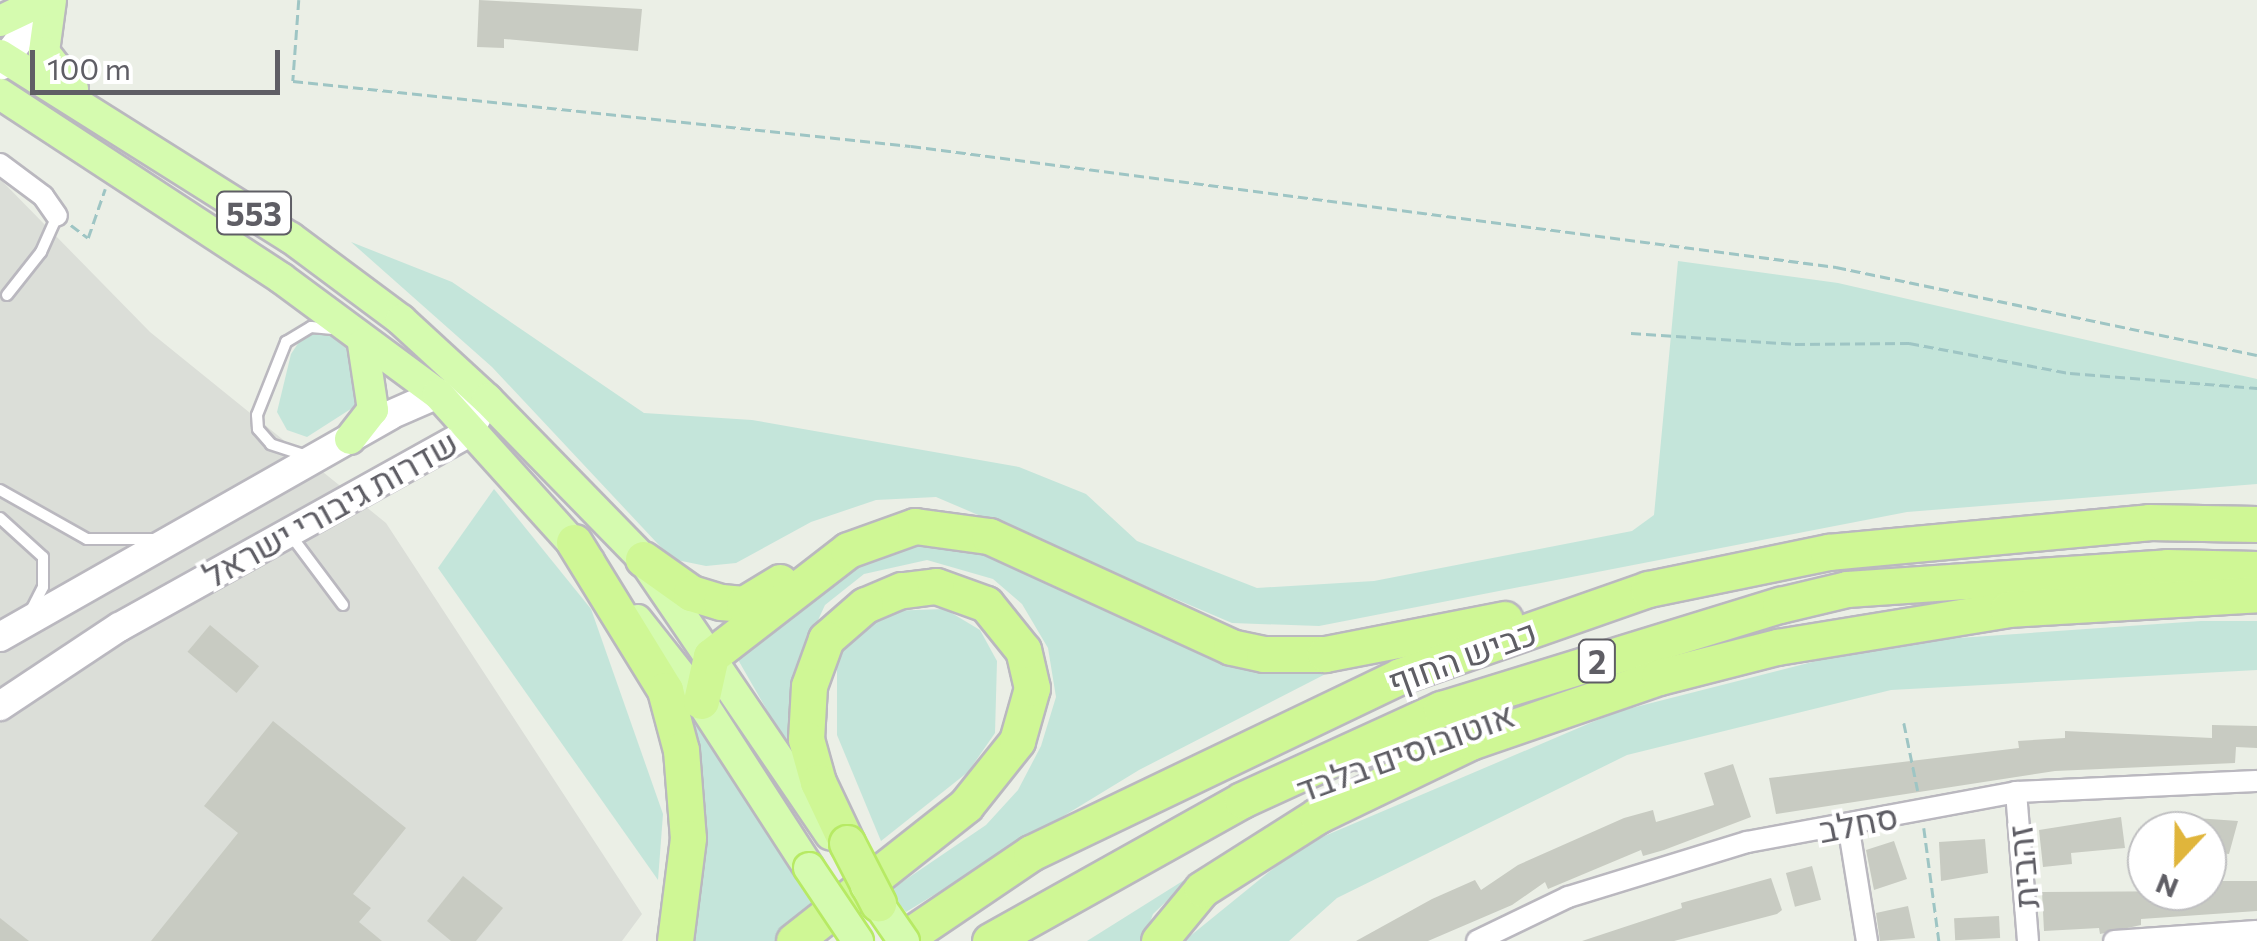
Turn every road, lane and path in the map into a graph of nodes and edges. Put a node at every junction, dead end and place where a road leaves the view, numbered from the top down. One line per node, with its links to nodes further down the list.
1 (48, 0): 3 (main road); 4 (street); 6 (main road)
2 (298, 0): 13 (path)
3 (0, 21)
4 (2, 60): 6 (main road, 553)
5 (0, 94): 12 (main road, 553)
6 (96, 114): 16 (main road, 553)
7 (0, 164): 9 (street)
8 (110, 177): 9 (path)
9 (58, 216): 10 (lane)
10 (8, 295)
11 (1631, 332): 14 (path)
12 (356, 338): 15 (main road, 553); 18 (main road); 19 (lane)
13 (2257, 355)
14 (2257, 388)
15 (438, 394): 16 (street, שדרות גיבורי ישראל); 17 (main road, 553); 18 (street, שדרות גיבורי ישראל)
16 (488, 399): 17 (street, שדרות גיבורי ישראל); 27 (main road, 553)
17 (468, 433): 23 (street, שדרות גיבורי ישראל); 25 (main road, 553)
18 (350, 439): 19 (street, שדרות גיבורי ישראל)
19 (317, 458): 24 (street, שדרות גיבורי ישראל)
20 (0, 490): 24 (lane)
21 (0, 518): 32 (lane)
22 (2257, 524): 29 (highway, כביש החוף / 2)
23 (288, 531): 31 (lane); 37 (street, שדרות גיבורי ישראל)
24 (166, 539): 32 (street, שדרות גיבורי ישראל)
25 (574, 542): 36 (main road, 553); 50 (highway)
26 (1032, 553): 27 (highway); 29 (highway); 34 (highway)
27 (643, 559): 34 (main road, 553)
28 (2257, 569): 45 (highway, כביש החוף / 2)
29 (1648, 589): 53 (highway, כביש החוף / 2)
30 (2257, 594): 35 (highway)
31 (343, 605)
32 (28, 617): 33 (street, שדרות גיבורי ישראל)
33 (0, 637)
34 (711, 656): 36 (highway); 46 (main road, 553)
35 (1659, 677): 38 (lane, אוטובוסים בלבד); 56 (highway)
36 (701, 701): 52 (main road, 553, bridge)
37 (0, 706)
38 (1524, 708)
39 (1487, 719): 45 (lane, אוטובוסים בלבד)
40 (1904, 724): 43 (path)
41 (2257, 781): 42 (street, סחלב)
42 (2016, 792): 43 (street, סחלב); 60 (street, זהבית)
43 (1922, 810): 44 (street, סחלב); 59 (path)
44 (1848, 824): 57 (street, סחלב); 58 (street)
45 (1158, 846): 47 (highway, כביש החוף / 2)
46 (845, 848): 48 (highway, bridge); 51 (highway)
47 (1054, 900): 54 (highway, כביש החוף / 2); 55 (highway)
48 (878, 903): 53 (main road, bridge)
49 (2257, 931): 61 (street)
50 (675, 941)
51 (794, 941)
52 (858, 941)
53 (902, 941)
54 (990, 941)
55 (1002, 941)
56 (1159, 941)
57 (1477, 941)
58 (1867, 941)
59 (1939, 941)
60 (2028, 941)
61 (2114, 941)

